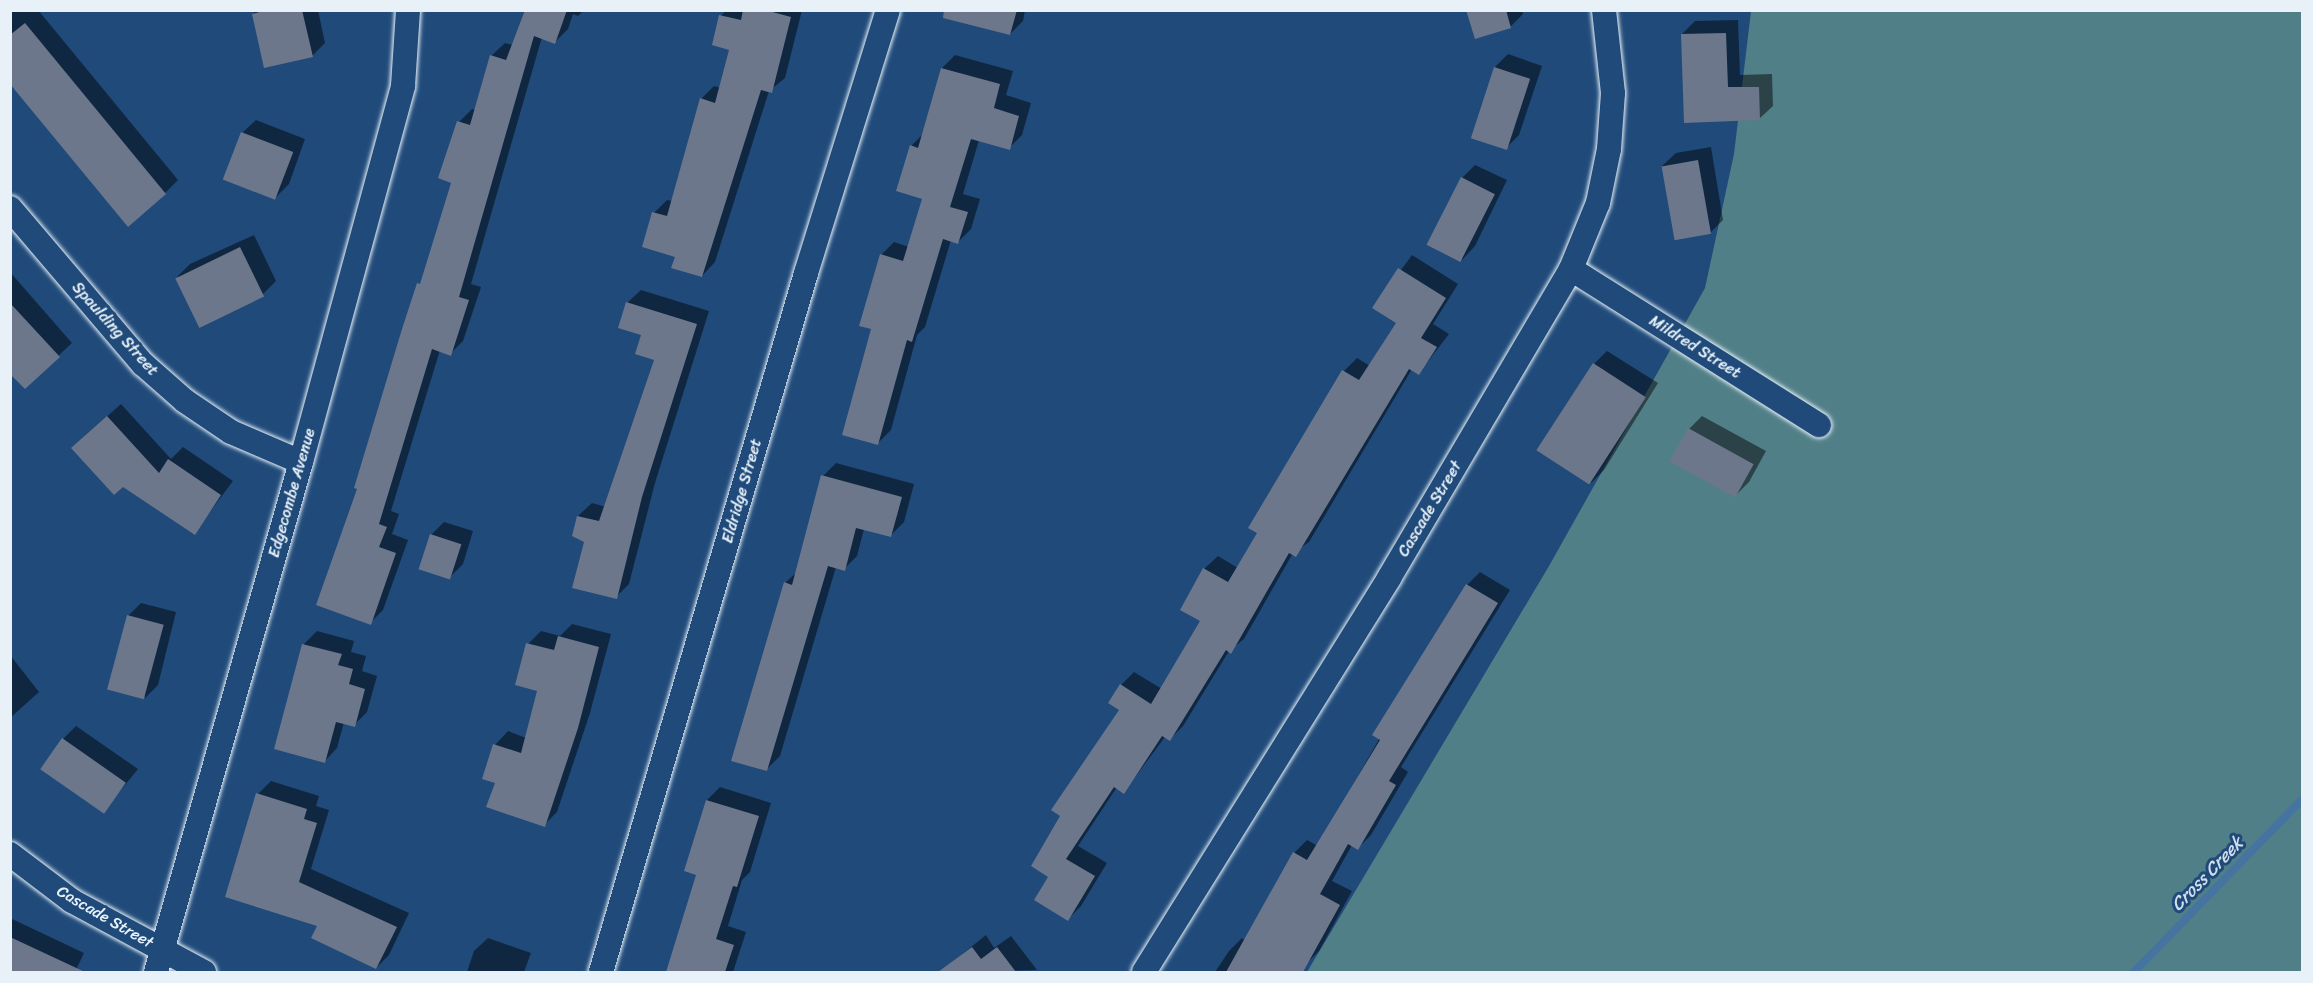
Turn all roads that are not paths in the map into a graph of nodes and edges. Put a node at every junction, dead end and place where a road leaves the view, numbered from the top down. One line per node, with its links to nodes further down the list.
1 (408, 10): 7 (street, Edgecombe Avenue)
2 (888, 10): 11 (street, Eldridge Street)
3 (1604, 10): 5 (street, Cascade Street)
4 (10, 208): 7 (street, Spaulding Street)
5 (1571, 269): 6 (street, Mildred Street); 12 (street, Cascade Street)
6 (1819, 425)
7 (301, 462): 9 (street, Edgecombe Avenue)
8 (10, 854): 9 (street, Cascade Street)
9 (159, 961): 10 (street, Cascade Street)
10 (204, 972)
11 (601, 972)
12 (1144, 972)

